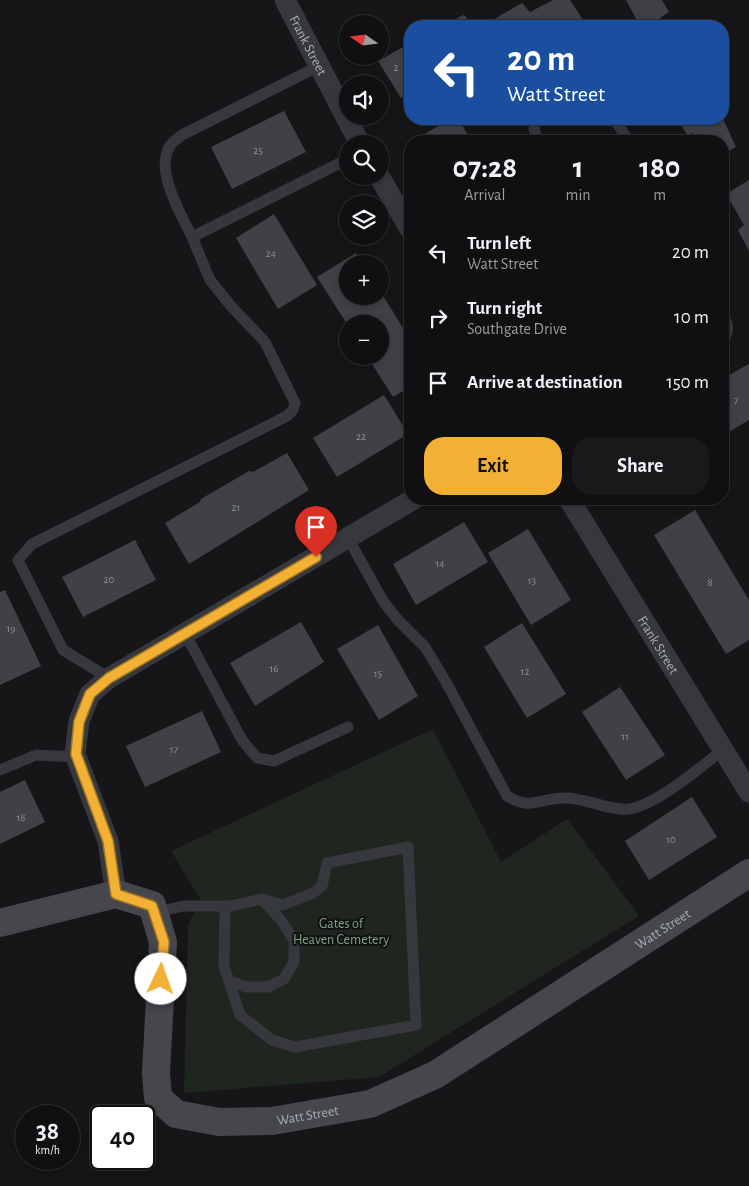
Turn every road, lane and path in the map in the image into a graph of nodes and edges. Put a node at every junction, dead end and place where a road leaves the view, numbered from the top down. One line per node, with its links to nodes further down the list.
1 (285, 0): 2 (street, Frank Street)
2 (319, 66): 3 (street, Frank Street); 7 (lane)
3 (355, 135)
4 (339, 164): 7 (lane)
5 (384, 185): 6 (street)
6 (404, 220)
7 (192, 237): 12 (lane)
8 (404, 505): 10 (street)
9 (573, 505): 14 (street, Frank Street)
10 (348, 538): 11 (street); 14 (lane)
11 (185, 633): 12 (street); 13 (lane)
12 (109, 678): 15 (street)
13 (348, 727)
14 (723, 750): 17 (street, Frank Street)
15 (76, 757): 16 (lane); 19 (street)
16 (0, 770)
17 (749, 792)
18 (749, 873): 22 (street, Watt Street)
19 (116, 894): 22 (street); 23 (street)
20 (262, 899): 21 (lane); 24 (lane); 24 (lane)
21 (225, 906): 22 (lane); 24 (lane)
22 (154, 913)
23 (0, 923)
24 (229, 981)

